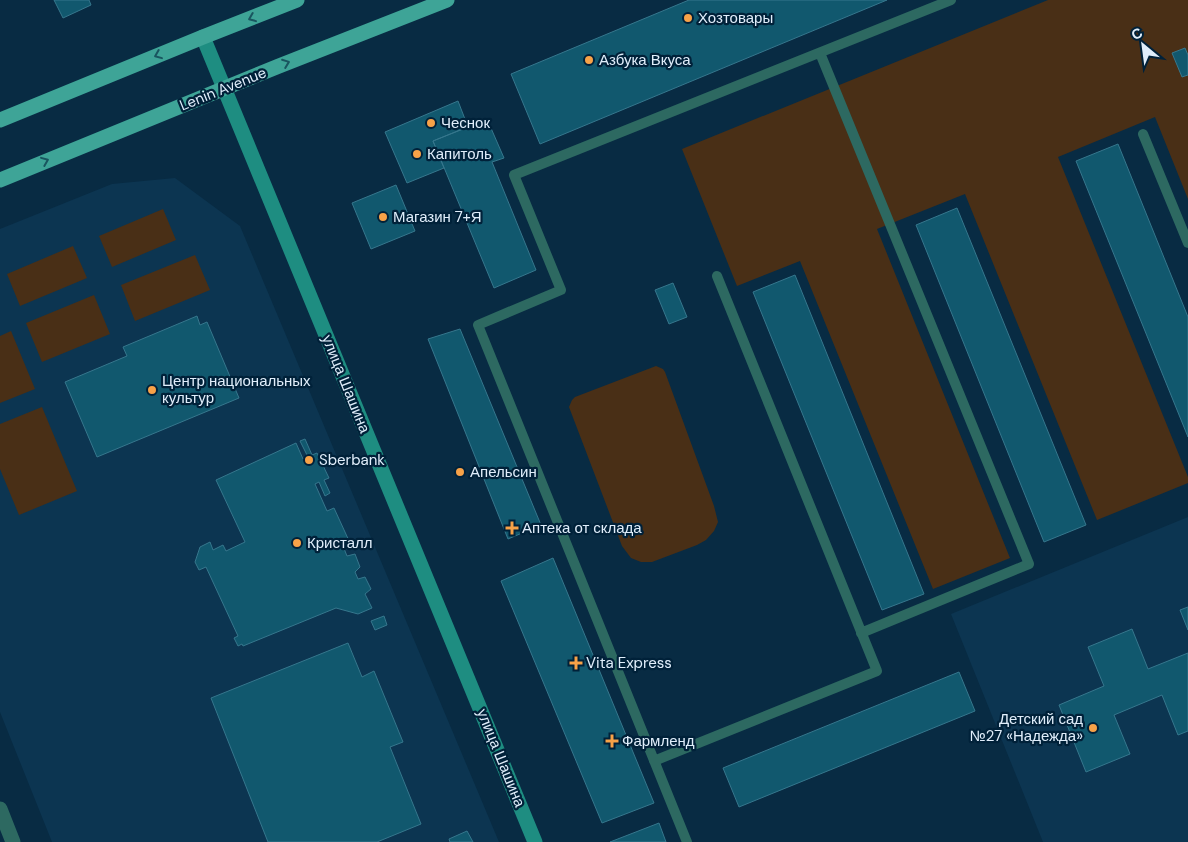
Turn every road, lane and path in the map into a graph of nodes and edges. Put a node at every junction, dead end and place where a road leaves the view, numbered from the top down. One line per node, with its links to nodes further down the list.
1 (297, 0): 4 (main road, one-way to 4)
2 (447, 0): 6 (main road, Lenin Avenue, one-way to 2)
3 (951, 0): 5 (lane)
4 (204, 37): 6 (street, улица Шашина); 7 (main road, one-way to 7)
5 (820, 53): 12 (lane); 13 (lane)
6 (224, 88): 9 (main road, Lenin Avenue, one-way to 6); 16 (street, улица Шашина)
7 (0, 120)
8 (1143, 134): 10 (lane)
9 (0, 180)
10 (1188, 244)
11 (717, 276): 12 (lane)
12 (861, 633): 13 (lane)
13 (654, 761): 17 (lane)
14 (0, 809): 15 (street)
15 (13, 842)
16 (535, 842)
17 (687, 842)

